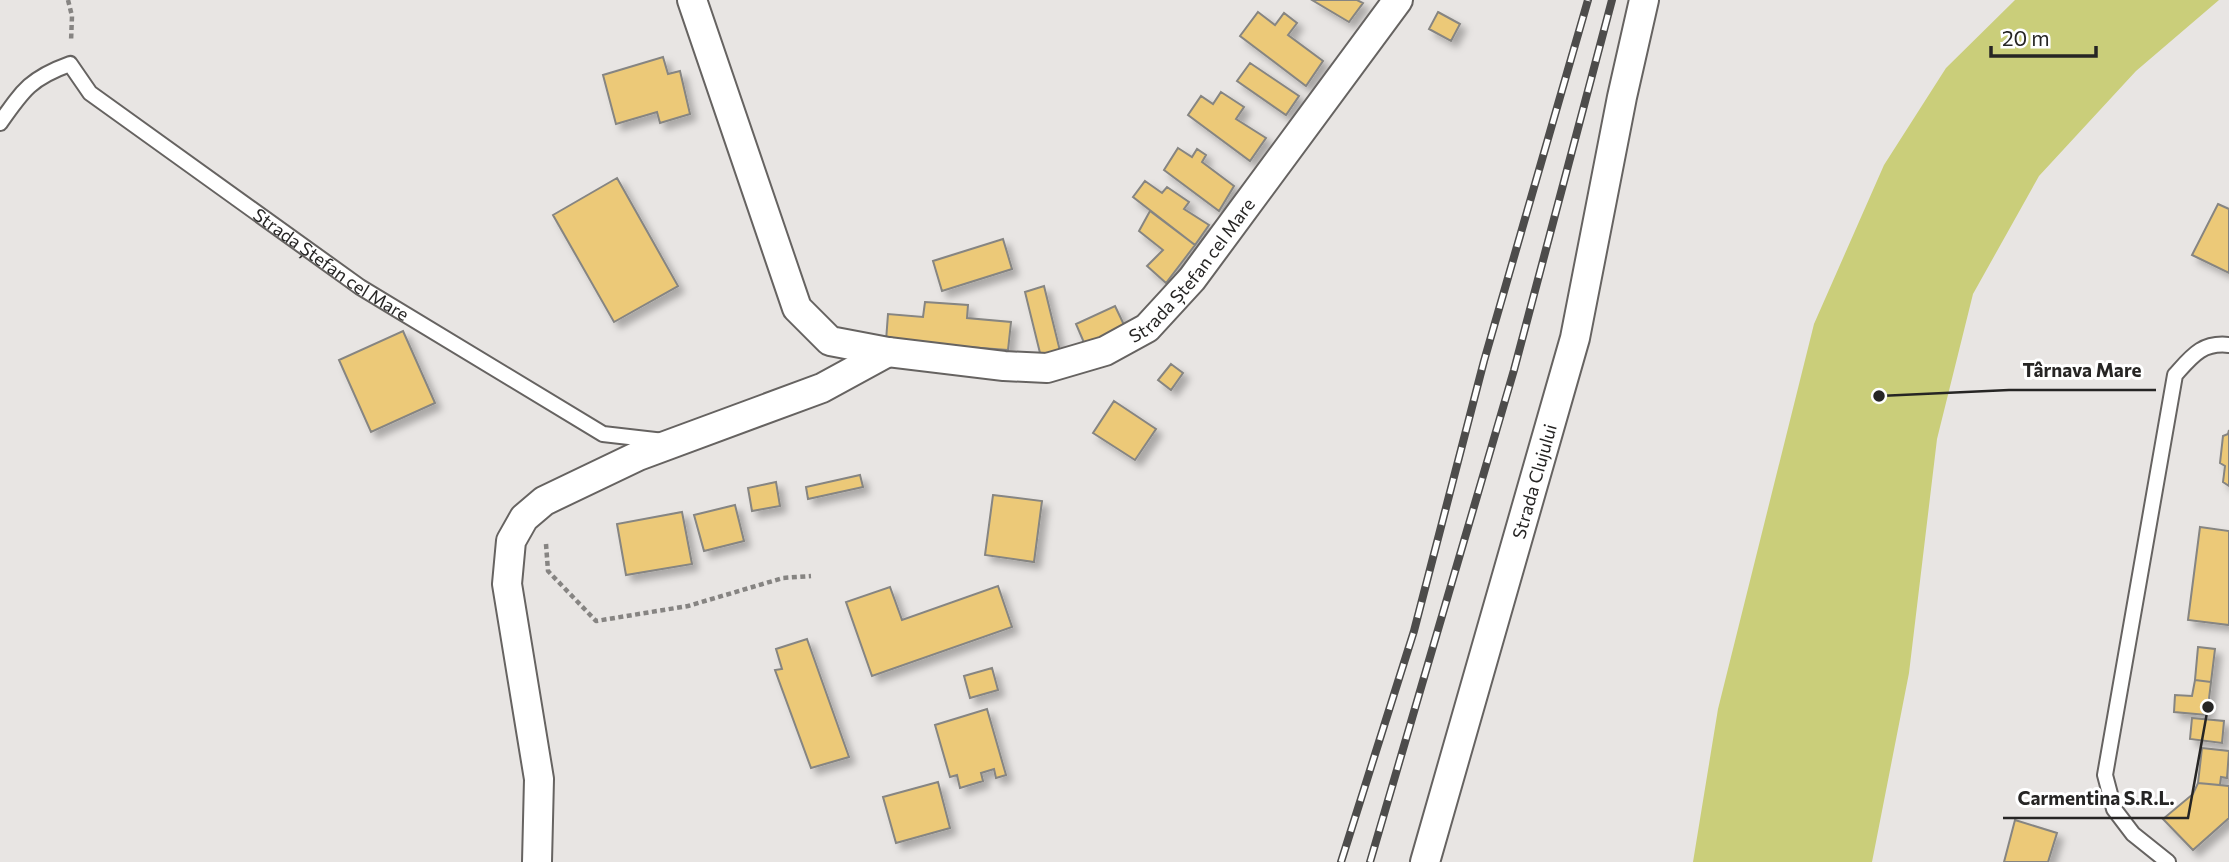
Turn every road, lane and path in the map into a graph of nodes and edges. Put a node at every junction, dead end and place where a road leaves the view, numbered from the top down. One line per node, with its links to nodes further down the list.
1 (68, 0): 5 (path)
2 (692, 0): 8 (street, Strada Ștefan cel Mare)
3 (1398, 0): 8 (street, Strada Ștefan cel Mare)
4 (1644, 0): 13 (street, Strada Clujului)
5 (70, 64): 6 (lane); 9 (lane, Strada Ștefan cel Mare)
6 (0, 123)
7 (2229, 345): 14 (lane)
8 (888, 352): 9 (street, Strada Ștefan cel Mare)
9 (677, 443): 10 (street, Strada Ștefan cel Mare)
10 (544, 501): 11 (path); 12 (street, Strada Ștefan cel Mare)
11 (811, 576)
12 (537, 862)
13 (1425, 862)
14 (2168, 862)

